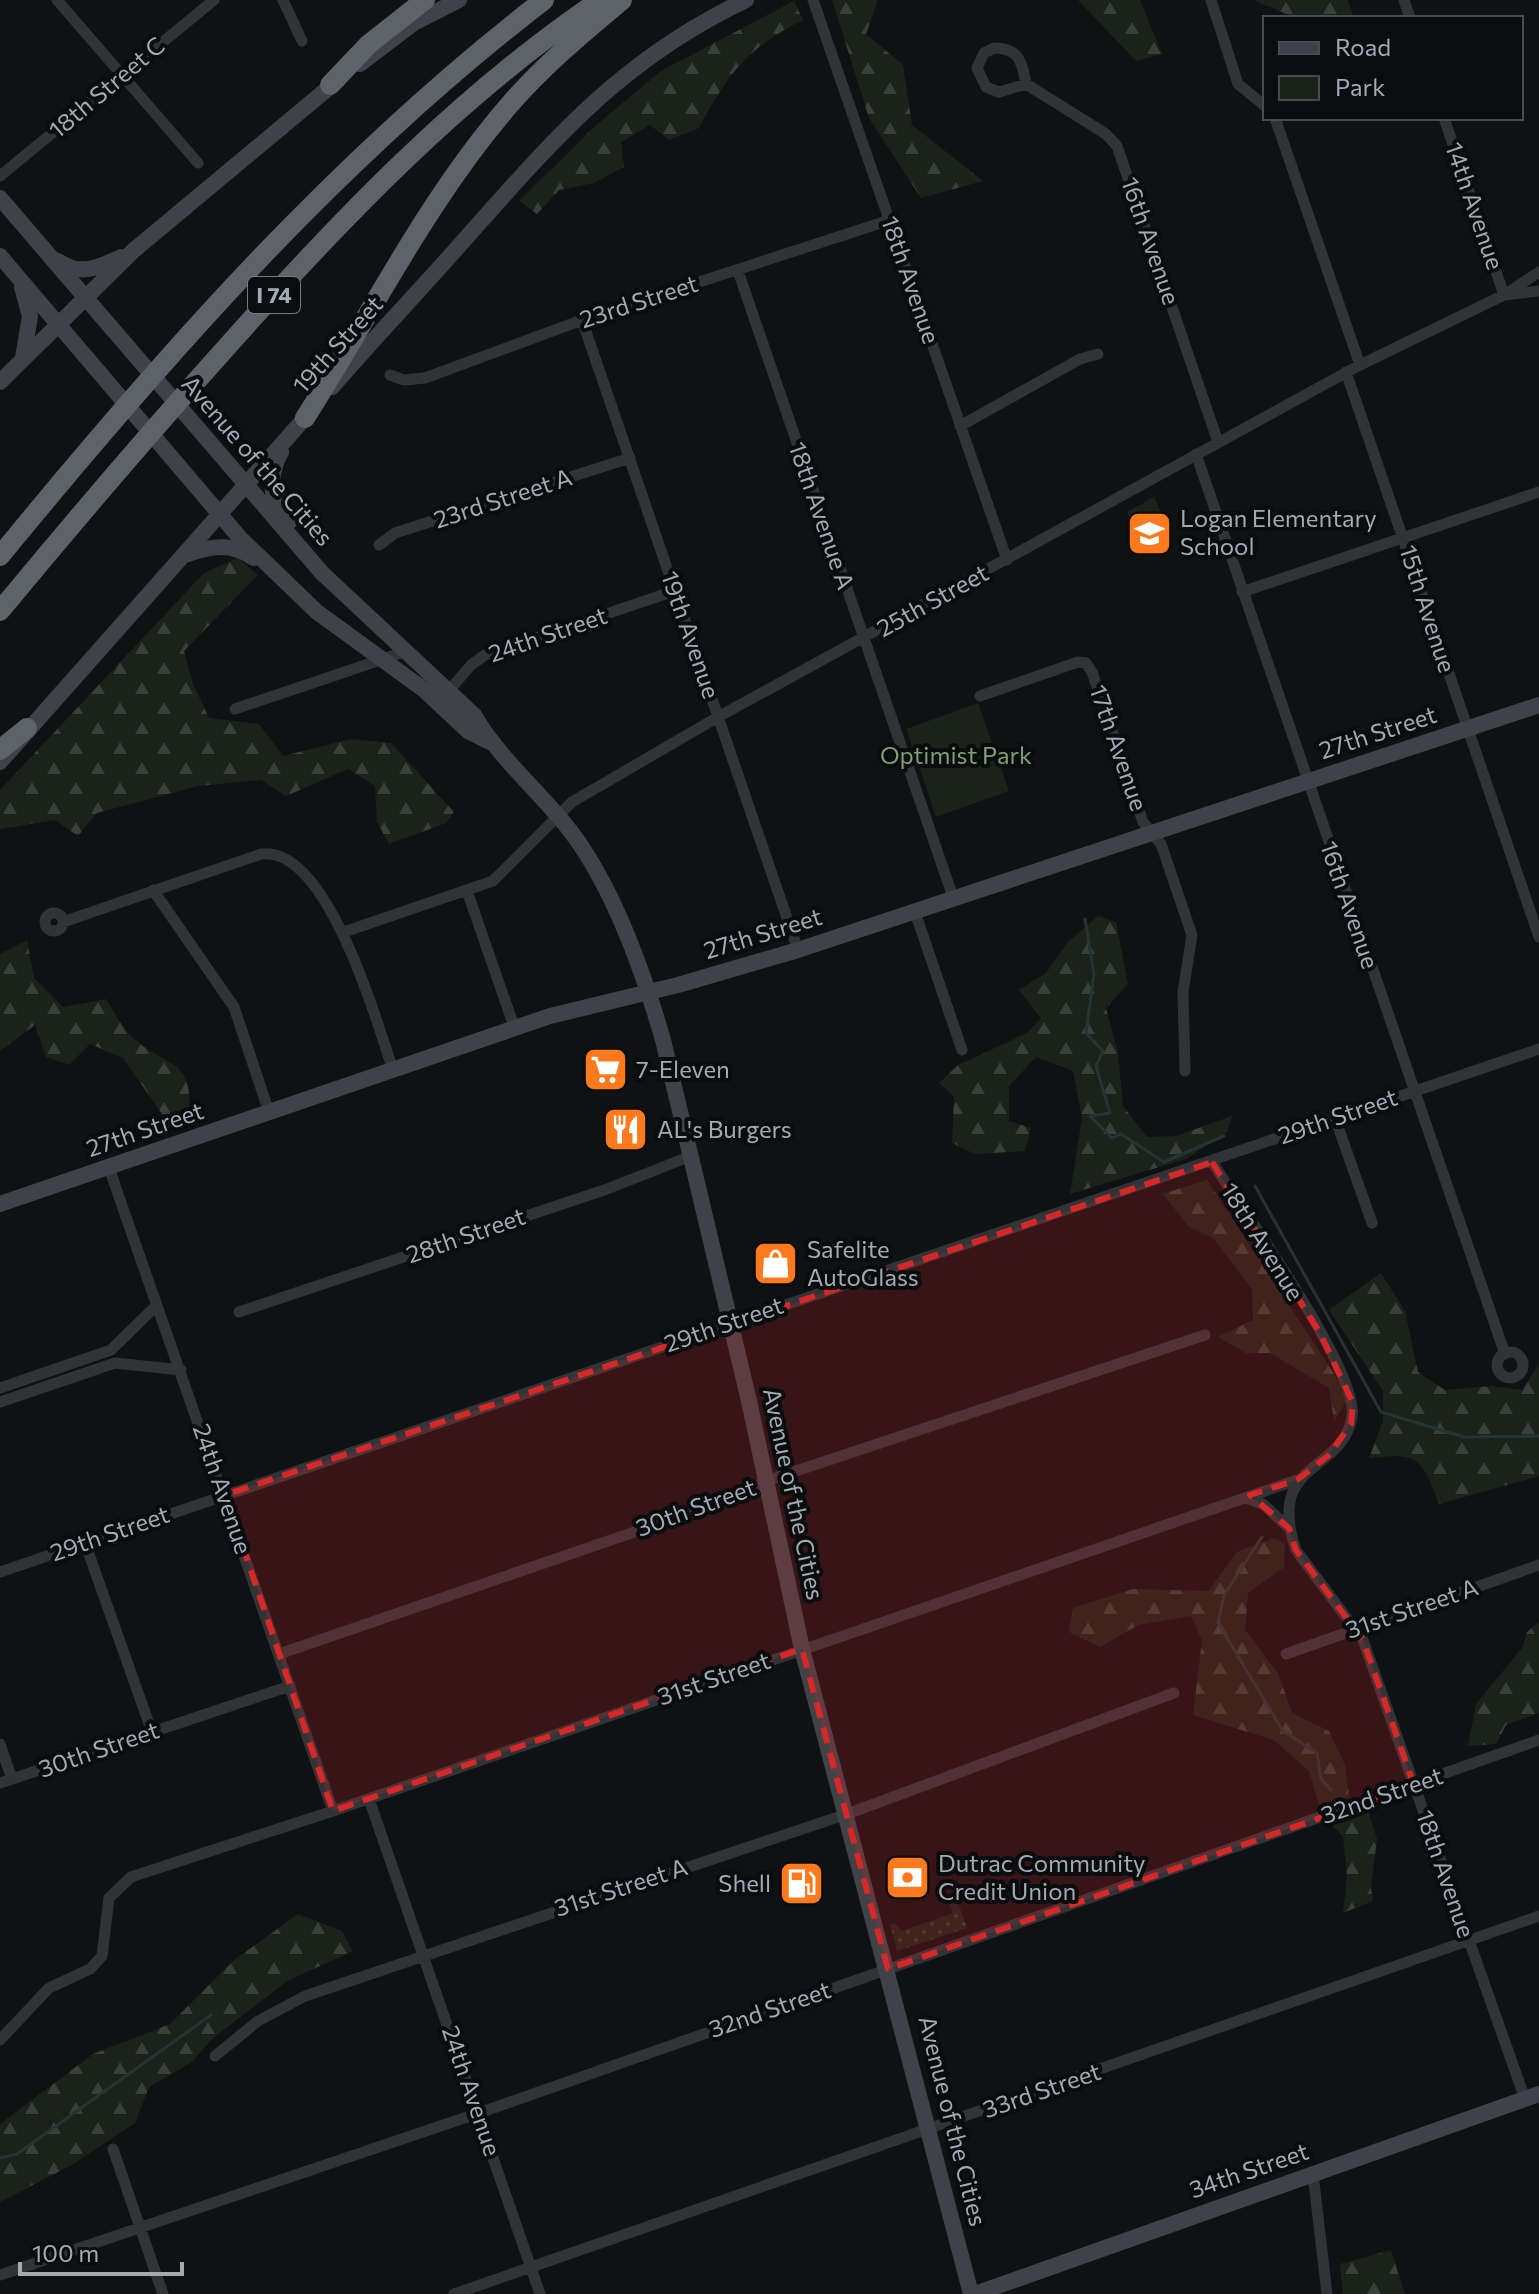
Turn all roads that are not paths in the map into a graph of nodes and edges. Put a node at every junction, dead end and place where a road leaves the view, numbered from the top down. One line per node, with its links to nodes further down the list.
1 (57, 0): 12 (street)
2 (214, 0): 12 (street, 18th Street C)
3 (283, 0): 11 (street)
4 (425, 0): 14 (highway)
5 (459, 0): 14 (main road)
6 (544, 0): 50 (highway, I 74)
7 (746, 0): 39 (main road, 19th Street)
8 (813, 0): 21 (street, 18th Avenue)
9 (1211, 0): 15 (street)
10 (610, 4): 39 (highway); 55 (highway, I 74)
11 (302, 41)
12 (121, 77): 18 (street); 19 (street, 18th Street C)
13 (1026, 84): 13 (street); 41 (street, 16th Avenue)
14 (330, 85): 23 (main road)
15 (1263, 104)
16 (1276, 120): 35 (street)
17 (1445, 120): 29 (street, 14th Avenue)
18 (198, 163)
19 (0, 176)
20 (0, 198): 22 (main road, Avenue of the Cities)
21 (890, 220): 25 (street, 23rd Street); 40 (street, 18th Avenue)
22 (45, 251): 23 (main road); 30 (main road, Avenue of the Cities)
23 (133, 251): 30 (main road)
24 (0, 256): 27 (main road, Avenue of the Cities)
25 (738, 271): 31 (street, 23rd Street); 56 (street, 18th Avenue A)
26 (1539, 272): 29 (street)
27 (18, 279): 32 (main road, Avenue of the Cities); 34 (main road)
28 (1539, 291): 29 (street, 25th Street)
29 (1504, 295): 35 (street, 25th Street)
30 (87, 300): 32 (main road); 44 (main road, Avenue of the Cities)
31 (582, 320): 37 (street, 23rd Street); 43 (street, 19th Avenue)
32 (59, 326): 34 (main road); 46 (main road, Avenue of the Cities)
33 (1098, 354): 40 (street)
34 (22, 361): 38 (main road)
35 (1360, 365): 36 (street, 25th Street)
36 (1346, 372): 41 (street, 25th Street); 47 (street, 15th Avenue)
37 (390, 375)
38 (0, 382)
39 (298, 425): 44 (main road, 19th Street); 57 (main road)
40 (960, 426): 51 (street, 18th Avenue)
41 (1218, 442): 42 (street, 25th Street)
42 (1196, 454): 51 (street, 25th Street); 54 (street, 16th Avenue)
43 (630, 458): 48 (street, 23rd Street A); 53 (street, 19th Avenue)
44 (245, 485): 46 (main road, 19th Street); 57 (main road, Avenue of the Cities)
45 (1539, 492): 47 (street)
46 (220, 513): 49 (main road, 19th Street); 52 (main road, Avenue of the Cities)
47 (1403, 537): 54 (street); 65 (street, 15th Avenue)
48 (379, 545)
49 (184, 555): 52 (main road); 64 (main road, 19th Street)
50 (0, 556)
51 (1007, 560): 56 (street, 25th Street)
52 (270, 569): 58 (main road, Avenue of the Cities)
53 (674, 591): 60 (street, 24th Street); 63 (street, 19th Avenue)
54 (1242, 592): 68 (street, 16th Avenue)
55 (0, 611)
56 (863, 640): 63 (street, 25th Street); 73 (street, 18th Avenue A)
57 (404, 652): 58 (street); 60 (main road, Avenue of the Cities)
58 (383, 659): 60 (main road, Avenue of the Cities); 62 (street)
59 (980, 696): 70 (street, 17th Avenue)
60 (444, 698): 69 (main road, Avenue of the Cities)
61 (1539, 705): 65 (main road, 27th Street)
62 (235, 709)
63 (718, 717): 69 (street, 25th Street); 78 (street, 19th Avenue)
64 (27, 728): 66 (highway); 67 (main road, 19th Street)
65 (1467, 729): 68 (main road, 27th Street); 77 (street, 15th Avenue)
66 (0, 750)
67 (0, 762)
68 (1307, 781): 70 (main road, 27th Street); 85 (street, 16th Avenue)
69 (556, 814): 72 (street, 25th Street); 79 (main road, Avenue of the Cities)
70 (1151, 832): 73 (main road, 27th Street); 84 (street, 17th Avenue)
71 (153, 890): 75 (street); 76 (street); 86 (street)
72 (467, 891): 76 (street, 25th Street); 80 (street)
73 (953, 897): 74 (main road, 27th Street)
74 (915, 912): 78 (main road, 27th Street); 82 (street)
75 (63, 922)
76 (344, 932): 83 (street)
77 (1539, 937)
78 (798, 950): 79 (main road, 27th Street)
79 (648, 992): 80 (main road, 27th Street); 88 (main road, Avenue of the Cities)
80 (515, 1029): 83 (main road, 27th Street)
81 (1539, 1049): 85 (street, 29th Street)
82 (962, 1050)
83 (393, 1070): 86 (main road, 27th Street)
84 (1185, 1071)
85 (1413, 1091): 87 (street, 29th Street); 97 (street, 16th Avenue)
86 (269, 1112): 90 (main road, 27th Street)
87 (1335, 1118): 89 (street, 29th Street); 92 (street)
88 (691, 1156): 94 (street, 28th Street); 95 (main road, Avenue of the Cities)
89 (1212, 1162): 95 (street, 29th Street); 101 (street, 18th Avenue)
90 (109, 1168): 91 (main road, 27th Street); 93 (street, 24th Avenue)
91 (0, 1204)
92 (1372, 1223)
93 (157, 1305): 98 (street, 24th Avenue); 99 (street)
94 (239, 1312)
95 (729, 1322): 102 (main road, Avenue of the Cities); 103 (street, 29th Street)
96 (1205, 1335): 102 (street, 30th Street)
97 (1505, 1354)
98 (181, 1370): 100 (street); 103 (street, 24th Avenue)
99 (0, 1388)
100 (0, 1402)
101 (1297, 1480): 104 (street, 31st Street); 105 (street)
102 (766, 1482): 110 (main road, Avenue of the Cities); 111 (street, 30th Street)
103 (225, 1495): 106 (street, 29th Street); 111 (street, 24th Avenue)
104 (1246, 1498): 105 (street, 18th Avenue); 110 (street, 31st Street)
105 (1289, 1528): 109 (street, 18th Avenue)
106 (85, 1543): 108 (street, 29th Street); 115 (street)
107 (1539, 1565): 109 (street, 31st Street A)
108 (0, 1572)
109 (1357, 1629): 112 (street, 31st Street A); 119 (street, 18th Avenue)
110 (802, 1649): 120 (street, 31st Street); 122 (main road, Avenue of the Cities)
111 (279, 1654): 113 (street, 24th Avenue)
112 (1286, 1654)
113 (290, 1686): 115 (street, 30th Street); 121 (street, 24th Avenue)
114 (1174, 1693): 122 (street, 31st Street A)
115 (152, 1732): 118 (street, 30th Street)
116 (1539, 1740): 119 (street, 32nd Street)
117 (0, 1744): 118 (street)
118 (6, 1781)
119 (1414, 1785): 124 (street, 18th Avenue); 126 (street, 32nd Street)
120 (369, 1799): 121 (street, 31st Street); 125 (street, 24th Avenue)
121 (333, 1811): 127 (street, 31st Street)
122 (847, 1814): 125 (street, 31st Street A); 126 (main road, Avenue of the Cities)
123 (1539, 1916): 124 (street, 33rd Street)
124 (1469, 1941): 129 (street, 18th Avenue); 131 (street, 33rd Street)
125 (423, 1954): 128 (street, 31st Street A); 130 (street, 24th Avenue)
126 (888, 1969): 130 (street, 32nd Street); 131 (main road, Avenue of the Cities)
127 (0, 2040)
128 (215, 2056)
129 (1532, 2096): 133 (main road, 34th Street)
130 (479, 2113): 134 (street, 32nd Street); 135 (street, 24th Avenue)
131 (930, 2131): 135 (street, 33rd Street); 140 (main road, Avenue of the Cities)
132 (113, 2149): 134 (street)
133 (1313, 2174): 140 (main road, 34th Street); 141 (street)
134 (140, 2227): 136 (street, 32nd Street); 137 (street)
135 (531, 2268): 138 (street, 33rd Street); 139 (street, 24th Avenue)
136 (0, 2275)
137 (163, 2294)
138 (454, 2294)
139 (540, 2294)
140 (973, 2294)
141 (1327, 2294)

